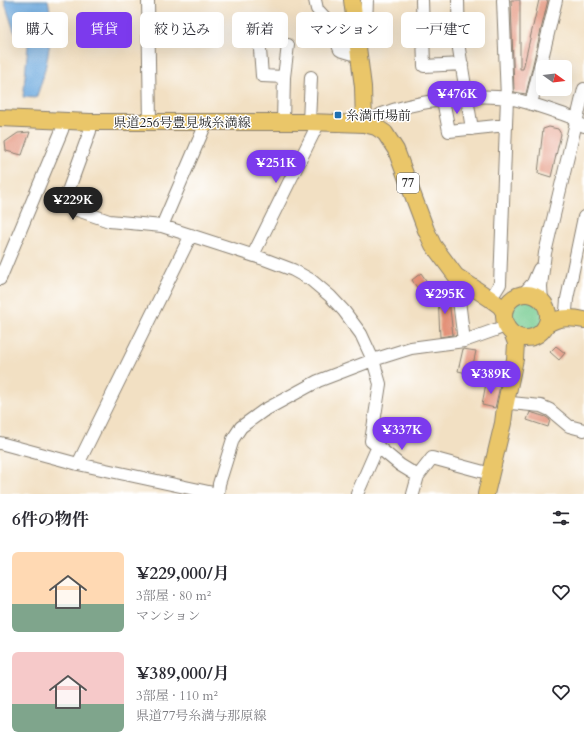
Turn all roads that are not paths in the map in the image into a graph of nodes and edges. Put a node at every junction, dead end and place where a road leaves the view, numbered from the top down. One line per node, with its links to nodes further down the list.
1 (148, 0): 28 (street)
2 (315, 0): 9 (street)
3 (352, 0): 10 (main road)
4 (367, 0): 15 (street)
5 (422, 0): 16 (street)
6 (458, 0): 16 (street)
7 (503, 0): 21 (street)
8 (556, 0): 23 (street)
9 (321, 12)
10 (353, 12)
11 (260, 48): 17 (street)
12 (288, 48): 17 (street)
13 (339, 48): 15 (street)
14 (359, 48): 15 (main road)
15 (360, 53): 31 (main road)
16 (462, 64): 20 (street)
17 (284, 77): 29 (street)
18 (312, 77): 30 (street)
19 (584, 89): 32 (street)
20 (467, 98): 21 (street); 22 (street); 34 (street)
21 (507, 98): 23 (street); 33 (street)
22 (443, 100): 31 (street); 34 (street)
23 (531, 104): 32 (street)
24 (0, 118): 26 (main road, 県道256号豊見城糸満線)
25 (207, 121): 28 (main road, 県道256号豊見城糸満線); 29 (main road, 県道256号豊見城糸満線); 36 (street)
26 (64, 122): 27 (main road, 県道256号豊見城糸満線); 42 (street)
27 (90, 122): 28 (main road, 県道256号豊見城糸満線); 36 (street)
28 (150, 122)
29 (283, 122): 30 (main road, 県道256号豊見城糸満線)
30 (314, 122): 31 (main road, 県道256号豊見城糸満線); 39 (street)
31 (366, 124): 40 (main road, 77)
32 (580, 124): 38 (street)
33 (506, 125): 34 (street); 43 (street)
34 (472, 128)
35 (584, 217): 45 (street)
36 (162, 226): 37 (street)
37 (191, 235): 39 (street); 58 (street)
38 (545, 253): 44 (street); 47 (street)
39 (253, 255): 52 (street)
40 (441, 255): 41 (main road, 77); 43 (main road, 77)
41 (456, 276): 47 (main road, 77); 51 (street)
42 (0, 279)
43 (495, 292): 47 (main road, 77)
44 (544, 305): 45 (main road); 47 (main road, 77); 49 (main road)
45 (566, 311): 46 (main road)
46 (584, 314)
47 (512, 316): 50 (main road, 77); 51 (street); 54 (main road)
48 (584, 320): 49 (main road)
49 (546, 325): 50 (main road)
50 (533, 337): 53 (main road)
51 (464, 341): 52 (street)
52 (373, 360): 57 (street); 61 (street)
53 (511, 402): 54 (main road); 55 (street)
54 (503, 423): 59 (main road)
55 (584, 430)
56 (0, 443): 58 (street)
57 (378, 446): 60 (street); 62 (street)
58 (78, 464): 61 (street)
59 (491, 474): 60 (street); 64 (main road)
60 (418, 476): 63 (street)
61 (218, 494)
62 (357, 494)
63 (413, 494)
64 (486, 494)

